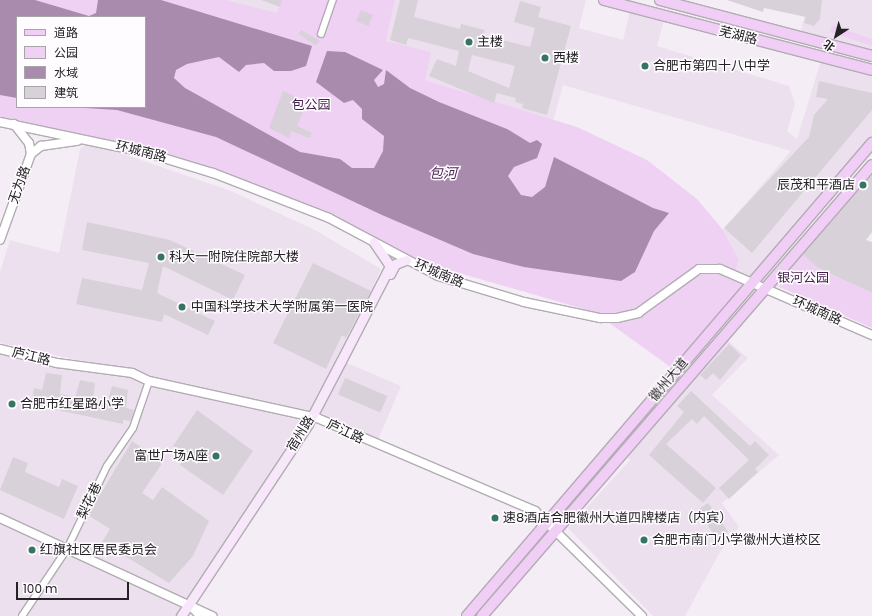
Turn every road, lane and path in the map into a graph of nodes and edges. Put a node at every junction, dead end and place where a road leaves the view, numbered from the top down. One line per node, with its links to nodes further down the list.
1 (333, 0): 4 (street)
2 (604, 0): 6 (main road, 芜湖路)
3 (660, 0): 5 (main road, 芜湖路)
4 (321, 34)
5 (872, 56)
6 (872, 70)
7 (0, 122): 8 (street, 环城南路)
8 (14, 124): 9 (street, 环城南路); 11 (street, 无为路)
9 (84, 139): 11 (street, 无为路); 14 (street, 环城南路)
10 (872, 144): 16 (main road, 徽州大道)
11 (31, 154): 13 (street, 无为路)
12 (872, 165): 17 (main road, 徽州大道)
13 (0, 240)
14 (374, 242): 15 (street, 环城南路); 21 (main road, 宿州路)
15 (406, 260): 16 (street, 环城南路); 21 (main road, 宿州路)
16 (751, 281): 17 (street, 环城南路); 23 (main road, 徽州大道)
17 (764, 287): 18 (street, 环城南路); 23 (main road, 徽州大道)
18 (872, 335)
19 (0, 349): 20 (street, 庐江路)
20 (149, 381): 21 (street, 庐江路); 24 (street, 梨花巷)
21 (315, 418): 23 (street, 庐江路); 25 (main road, 宿州路)
22 (0, 518): 24 (street)
23 (553, 527): 29 (main road, 徽州大道); 30 (main road, 徽州大道); 31 (street, 庐江路)
24 (67, 549): 25 (street); 26 (street, 梨花巷)
25 (192, 612): 27 (main road, 宿州路); 28 (street)
26 (22, 616)
27 (181, 616)
28 (212, 616)
29 (466, 616)
30 (482, 616)
31 (642, 616)

